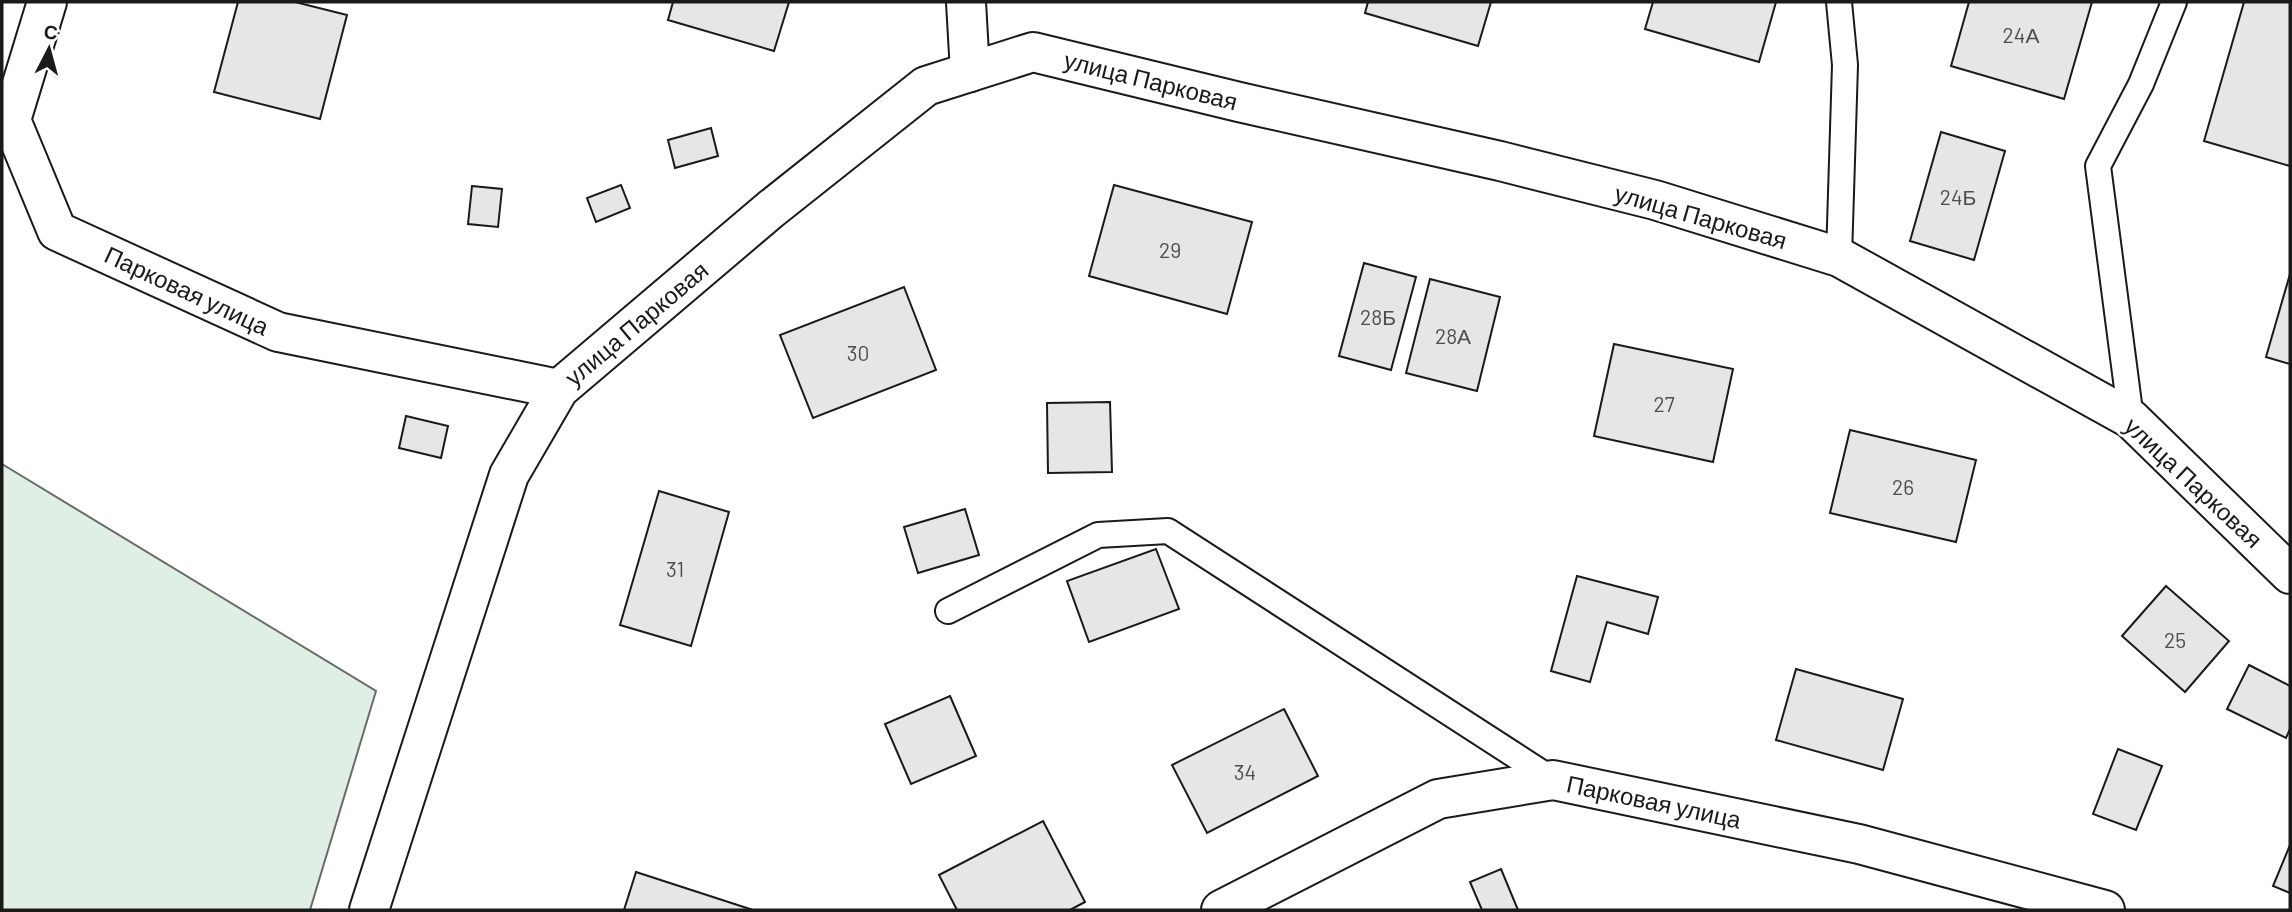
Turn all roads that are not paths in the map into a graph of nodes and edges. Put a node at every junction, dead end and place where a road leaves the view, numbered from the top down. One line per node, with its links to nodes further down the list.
1 (47, 2): 7 (street, Парковая улица)
2 (966, 2): 5 (street)
3 (1839, 2): 6 (lane)
4 (2174, 2): 8 (lane)
5 (970, 72): 6 (street, улица Парковая); 7 (street, улица Парковая)
6 (1839, 257): 8 (street, улица Парковая)
7 (558, 388): 12 (street, улица Парковая)
8 (2132, 419): 9 (street, улица Парковая)
9 (2290, 574)
10 (948, 611): 11 (lane)
11 (1553, 780): 13 (street, Парковая улица); 14 (street, Парковая улица)
12 (369, 910)
13 (1221, 910)
14 (2105, 910)

